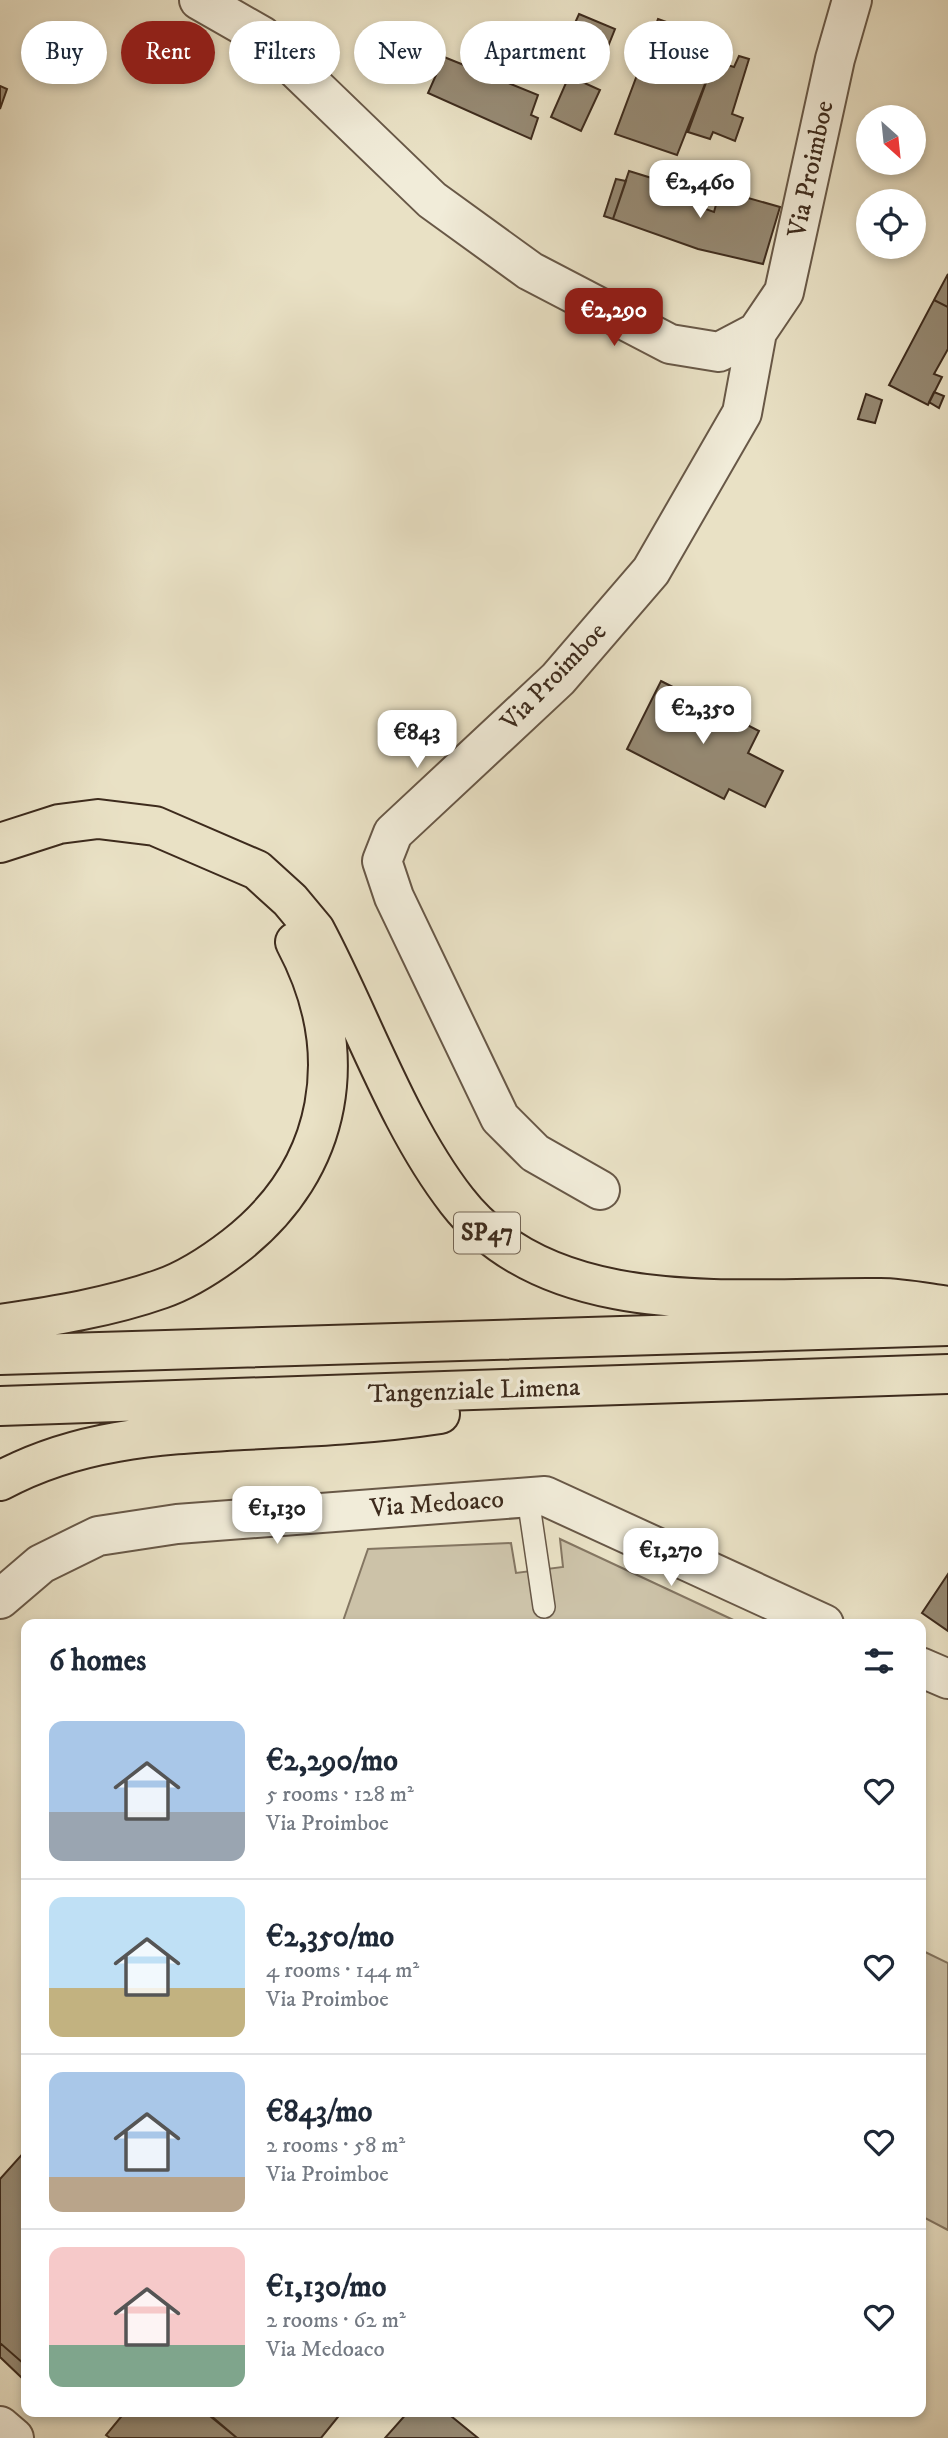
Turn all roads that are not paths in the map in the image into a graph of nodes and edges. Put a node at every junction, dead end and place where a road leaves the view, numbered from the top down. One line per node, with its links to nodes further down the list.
1 (199, 0): 3 (street, Via Proimboe)
2 (852, 0): 3 (street, Via Proimboe)
3 (758, 332): 6 (street, Via Proimboe)
4 (0, 843): 5 (highway, SP47)
5 (220, 852): 7 (highway, SP47); 8 (highway, SP47)
6 (600, 1190)
7 (948, 1306)
8 (0, 1324)
9 (948, 1326): 10 (highway, Tangenziale Limena)
10 (0, 1356)
11 (948, 1374): 12 (highway, Tangenziale Limena)
12 (642, 1385): 13 (highway, Tangenziale Limena); 14 (highway)
13 (0, 1406)
14 (0, 1481)
15 (528, 1498): 16 (street, Via Medoaco); 17 (lane); 18 (street, Via Medoaco)
16 (0, 1599)
17 (544, 1607)
18 (813, 1619)
19 (926, 1670): 20 (street)
20 (948, 1679)
21 (0, 2426): 22 (street)
22 (15, 2438)

